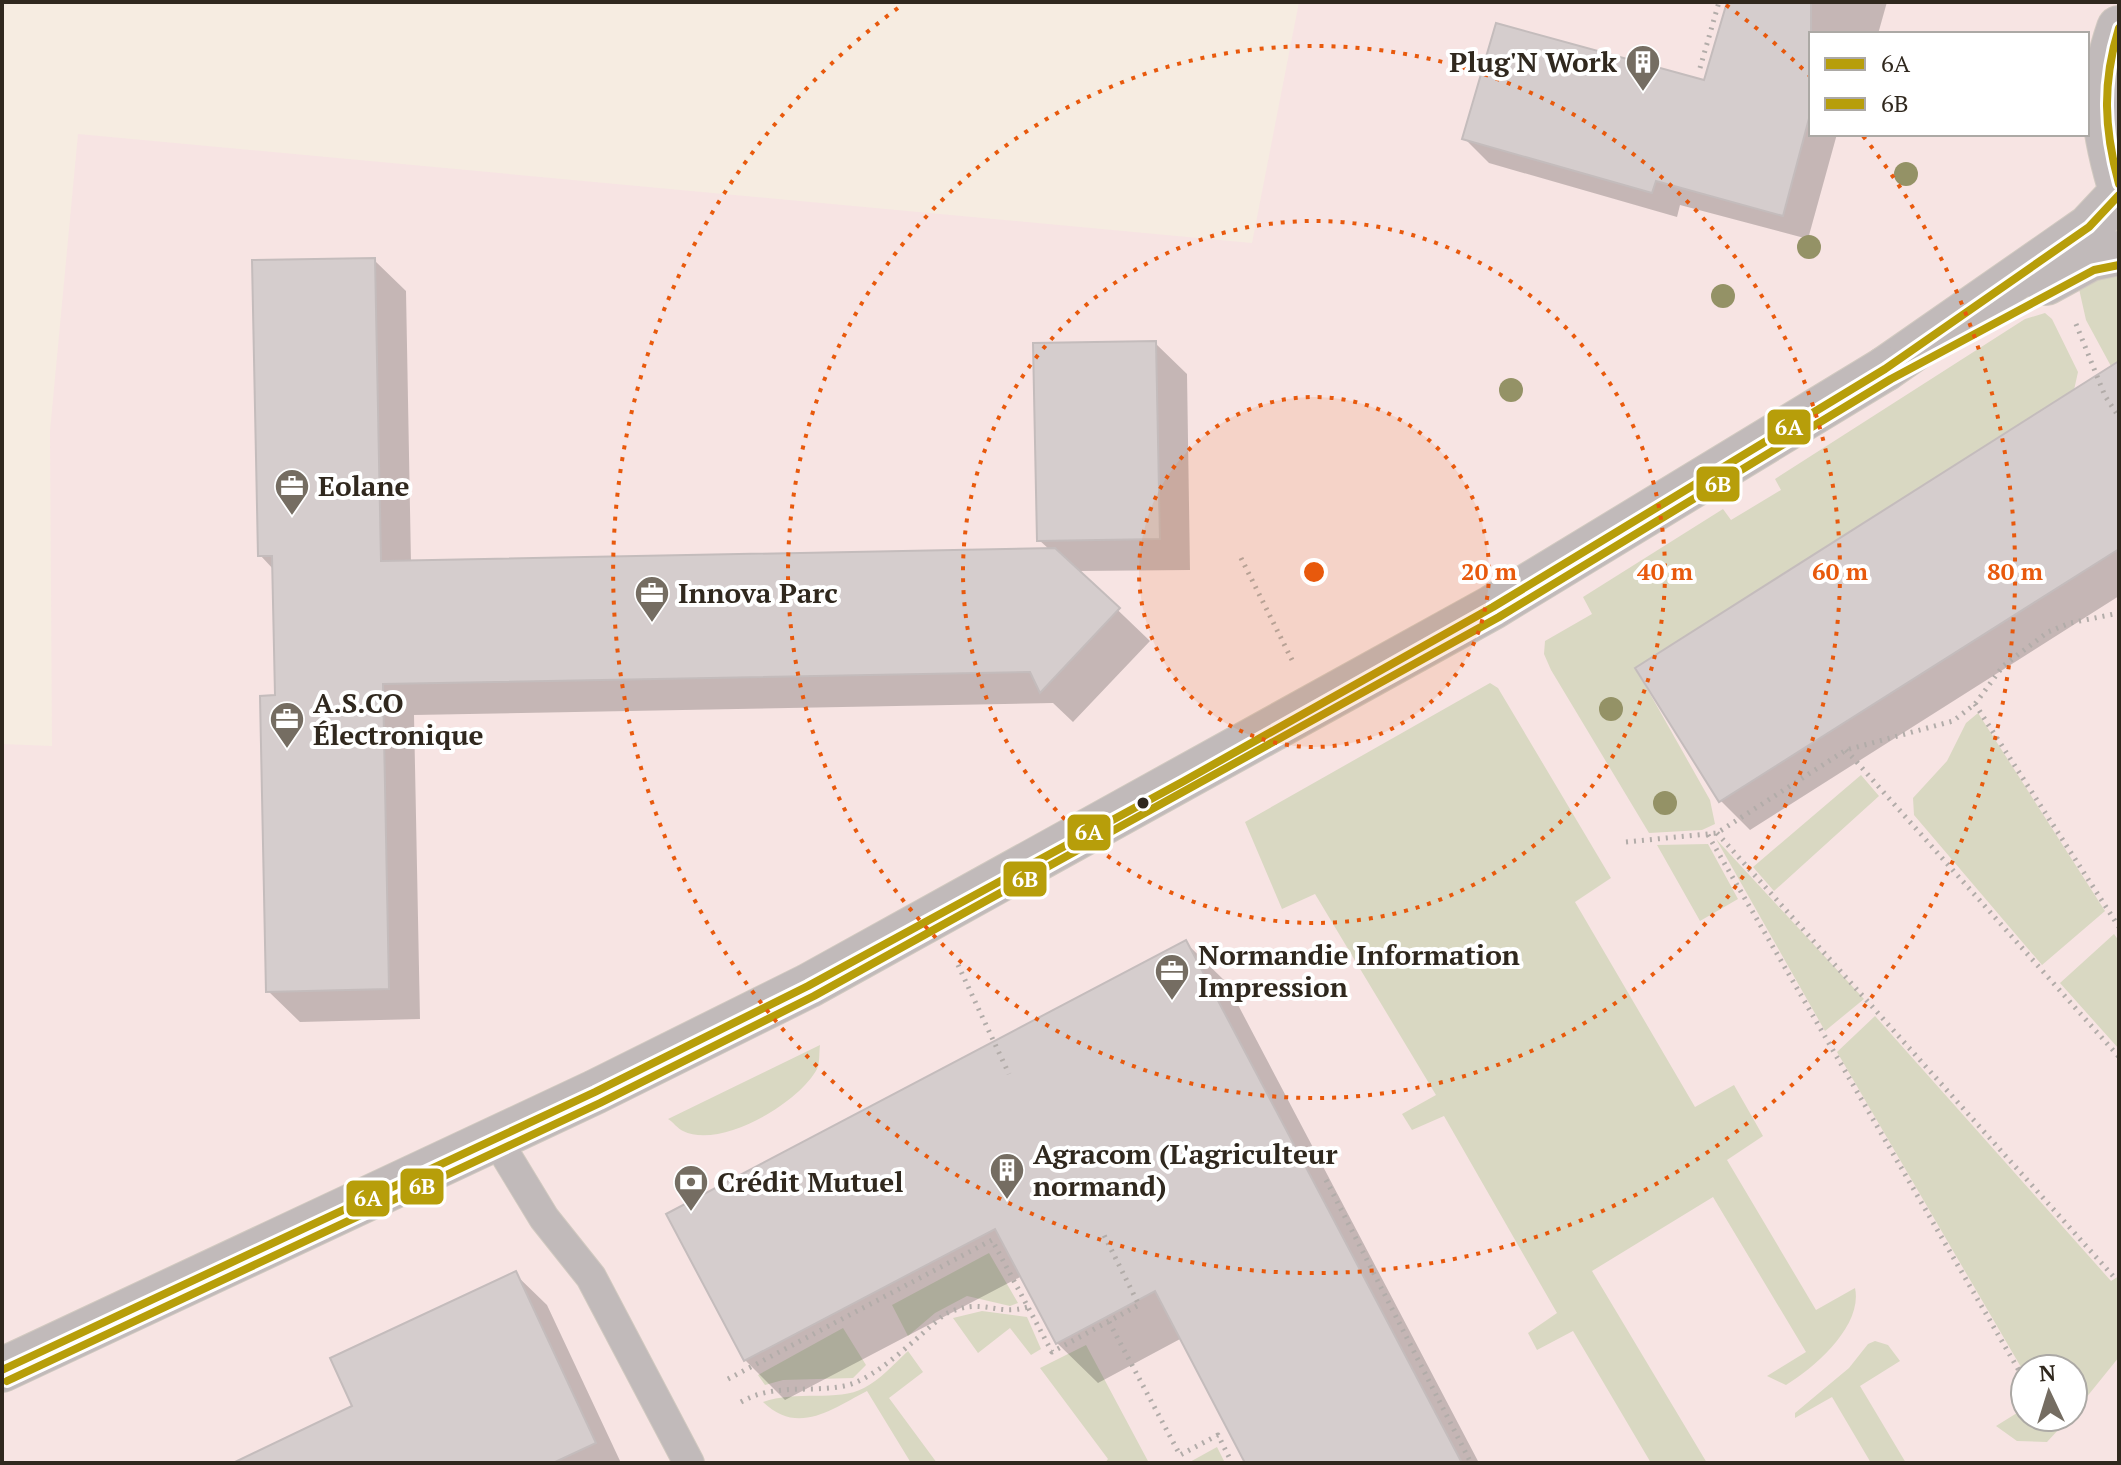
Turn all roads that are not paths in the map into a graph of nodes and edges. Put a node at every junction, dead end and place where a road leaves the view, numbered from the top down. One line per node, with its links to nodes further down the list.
1 (2119, 28): 2 (street)
2 (2119, 184)
3 (2119, 195): 5 (street)
4 (2119, 253): 5 (street)
5 (1885, 369): 6 (street)
6 (496, 1139): 7 (street); 8 (lane)
7 (2, 1370)
8 (689, 1463)

